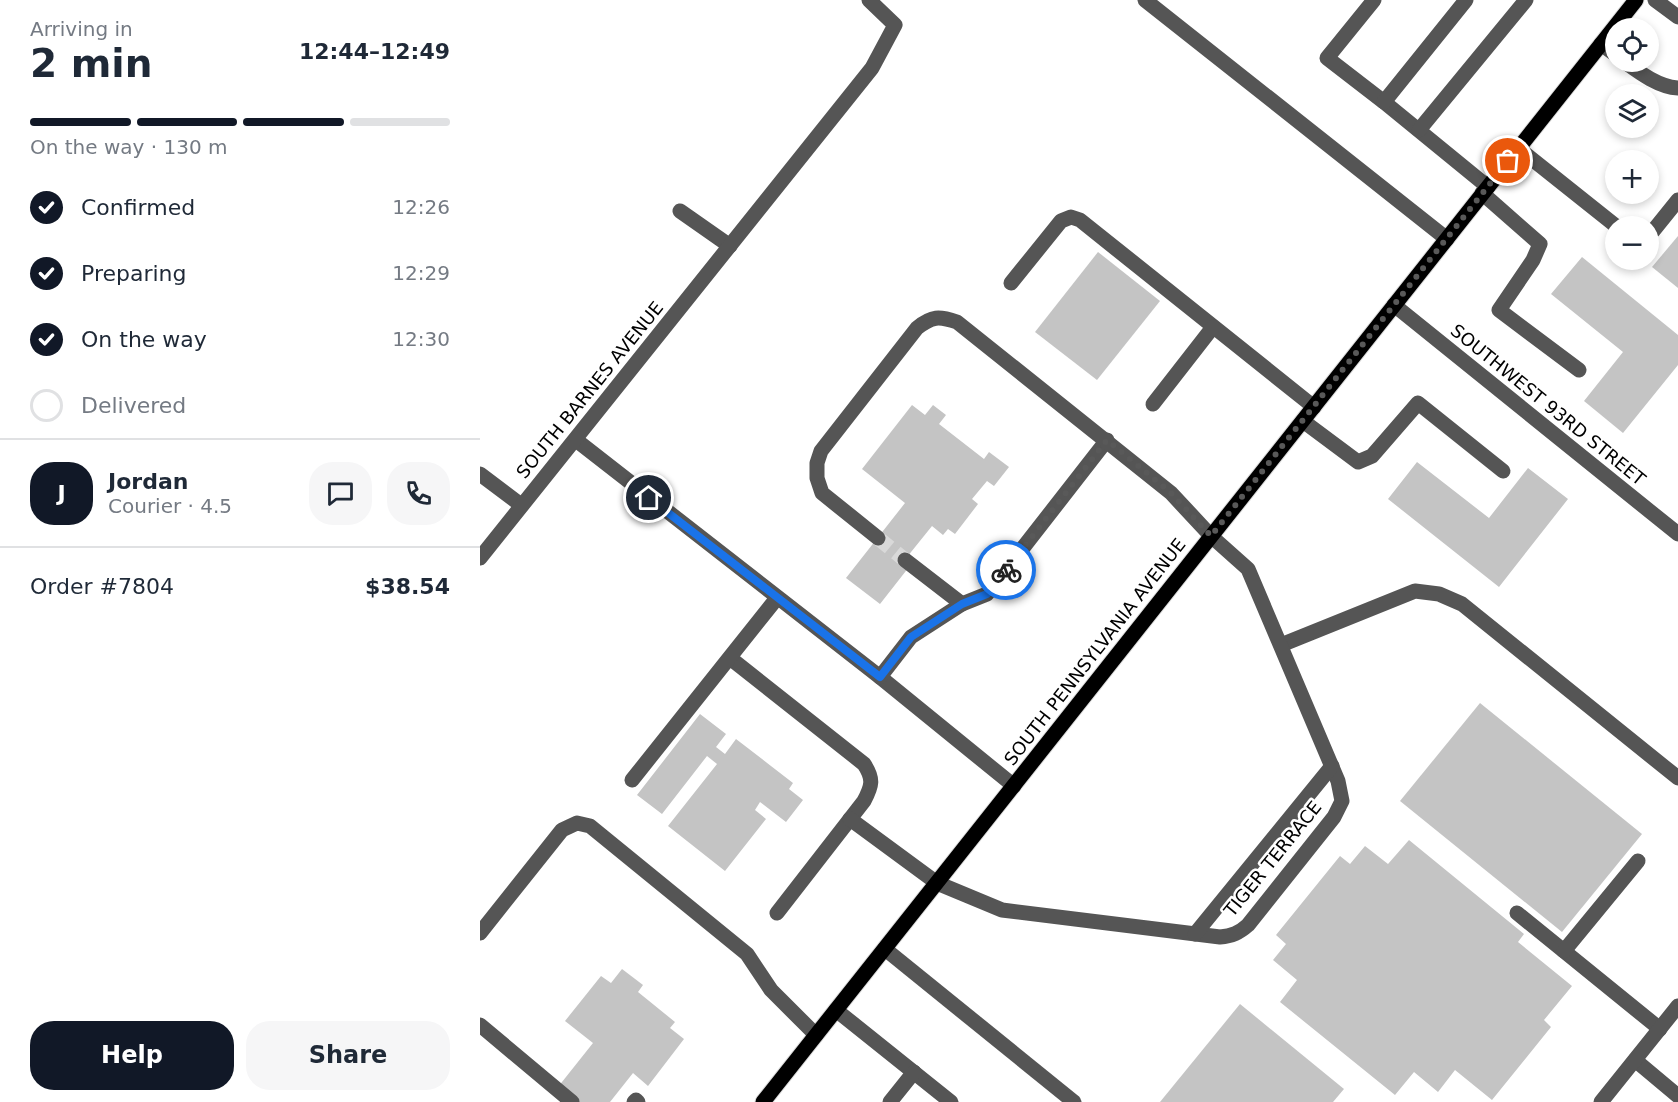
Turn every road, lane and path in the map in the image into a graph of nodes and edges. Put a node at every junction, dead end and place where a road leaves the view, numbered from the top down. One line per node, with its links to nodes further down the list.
1 (869, 0): 22 (street, SOUTH BARNES AVENUE)
2 (1145, 0): 21 (street)
3 (1374, 0): 13 (street)
4 (1466, 0): 13 (street)
5 (1526, 0): 14 (street)
6 (1636, 0): 9 (main road, SOUTH PENNSYLVANIA AVENUE)
7 (1654, 0): 8 (street)
8 (1678, 17)
9 (1601, 44): 10 (street); 15 (main road, SOUTH PENNSYLVANIA AVENUE)
10 (1605, 47)
11 (1640, 72): 12 (street)
12 (1678, 88)
13 (1384, 102): 14 (street)
14 (1419, 130): 16 (street)
15 (1518, 148): 16 (main road, SOUTH PENNSYLVANIA AVENUE); 19 (street)
16 (1485, 190): 21 (main road, SOUTH PENNSYLVANIA AVENUE); 26 (street)
17 (1678, 200): 20 (street)
18 (681, 211): 22 (street)
19 (1605, 217)
20 (1659, 224)
21 (1447, 239): 24 (main road, SOUTH PENNSYLVANIA AVENUE)
22 (730, 246): 30 (street, SOUTH BARNES AVENUE)
23 (1011, 283): 25 (street)
24 (1394, 305): 28 (main road, SOUTH PENNSYLVANIA AVENUE); 35 (street, SOUTHWEST 93RD STREET)
25 (1213, 327): 27 (street); 28 (street)
26 (1580, 370)
27 (1152, 404)
28 (1314, 407): 29 (main road, SOUTH PENNSYLVANIA AVENUE)
29 (1303, 421): 32 (street); 36 (main road, SOUTH PENNSYLVANIA AVENUE)
30 (576, 440): 34 (street, SOUTH BARNES AVENUE); 40 (street)
31 (1107, 440): 36 (street, TIGER TERRACE); 37 (street, TIGER TERRACE); 41 (street)
32 (1503, 471)
33 (480, 474): 34 (street)
34 (521, 506): 38 (street, SOUTH BARNES AVENUE)
35 (1678, 534)
36 (1211, 536): 42 (street, TIGER TERRACE); 48 (main road, SOUTH PENNSYLVANIA AVENUE)
37 (878, 538)
38 (480, 558)
39 (905, 560): 41 (street)
40 (777, 598): 43 (street); 44 (street)
41 (962, 604): 44 (street)
42 (1281, 645): 45 (street, TIGER TERRACE); 46 (street)
43 (730, 658): 47 (street); 49 (street)
44 (880, 677): 48 (street)
45 (1332, 766): 55 (street); 55 (street, TIGER TERRACE)
46 (1678, 778)
47 (632, 780)
48 (1014, 786): 51 (main road, SOUTH PENNSYLVANIA AVENUE)
49 (850, 819): 51 (street, TIGER TERRACE); 52 (street)
50 (1638, 861): 57 (street)
51 (937, 883): 55 (street, TIGER TERRACE); 56 (main road, SOUTH PENNSYLVANIA AVENUE)
52 (777, 913)
53 (1516, 913): 57 (street)
54 (480, 933): 62 (street)
55 (1195, 934)
56 (885, 949): 59 (main road, SOUTH PENNSYLVANIA AVENUE); 70 (street)
57 (1564, 951): 61 (street)
58 (1678, 1005): 61 (street)
59 (836, 1010): 62 (main road, SOUTH PENNSYLVANIA AVENUE); 64 (street)
60 (480, 1024): 66 (street)
61 (1660, 1029): 63 (street)
62 (816, 1035): 67 (main road, SOUTH PENNSYLVANIA AVENUE)
63 (1635, 1060): 65 (street); 71 (street)
64 (914, 1072): 68 (street); 69 (street)
65 (1678, 1096)
66 (572, 1102)
67 (763, 1102)
68 (890, 1102)
69 (951, 1102)
70 (1074, 1102)
71 (1601, 1102)

